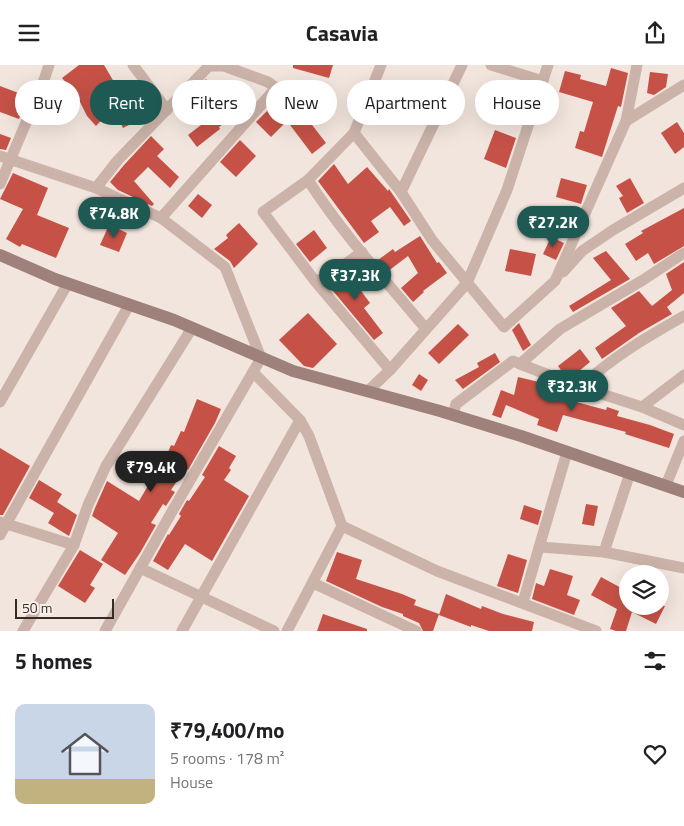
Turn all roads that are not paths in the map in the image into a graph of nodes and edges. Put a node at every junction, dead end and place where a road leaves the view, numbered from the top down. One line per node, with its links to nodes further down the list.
1 (49, 65): 15 (street)
2 (133, 65): 11 (street)
3 (381, 65): 14 (street)
4 (462, 65): 20 (street)
5 (491, 65): 8 (street)
6 (548, 65): 9 (street)
7 (637, 65): 12 (street)
8 (540, 80)
9 (543, 80)
10 (684, 85): 12 (street)
11 (167, 110): 18 (street); 21 (street)
12 (626, 121): 26 (street)
13 (529, 125): 28 (street)
14 (354, 133): 16 (street); 20 (street)
15 (5, 158): 17 (street); 18 (street)
16 (308, 180): 22 (street); 25 (street)
17 (0, 184)
18 (96, 188): 21 (street)
19 (684, 188): 26 (street)
20 (401, 192): 28 (street)
21 (161, 218): 33 (street)
22 (362, 252): 25 (street); 32 (street)
23 (684, 253): 34 (street)
24 (0, 255): 27 (street)
25 (315, 281): 35 (street)
26 (555, 281): 28 (street)
27 (68, 283): 29 (street); 40 (street)
28 (467, 283): 32 (street)
29 (129, 305): 31 (street); 51 (street)
30 (684, 316): 38 (street)
31 (192, 328): 33 (street); 52 (street)
32 (426, 329): 35 (street)
33 (261, 358): 36 (street); 39 (street)
34 (520, 364): 38 (street); 42 (street)
35 (390, 370): 39 (street)
36 (253, 372): 43 (street); 55 (street)
37 (684, 375): 41 (street)
38 (580, 387): 41 (street)
39 (368, 391): 42 (street)
40 (0, 402)
41 (642, 407): 44 (street)
42 (453, 415): 46 (street)
43 (300, 420): 50 (street); 58 (street)
44 (684, 425)
45 (684, 441): 48 (street)
46 (567, 452): 47 (street); 53 (street)
47 (630, 473): 48 (street); 54 (street)
48 (666, 485): 49 (street)
49 (684, 492)
50 (342, 526): 57 (street); 59 (street)
51 (2, 527): 52 (street)
52 (74, 545): 60 (street)
53 (541, 547): 54 (street); 59 (street)
54 (604, 552): 56 (street)
55 (140, 568): 58 (street); 61 (street)
56 (684, 568)
57 (312, 583): 64 (street); 65 (street)
58 (201, 597): 62 (street); 63 (street)
59 (524, 602): 66 (street)
60 (23, 631)
61 (105, 631)
62 (182, 631)
63 (274, 631)
64 (287, 631)
65 (416, 631)
66 (596, 631)

